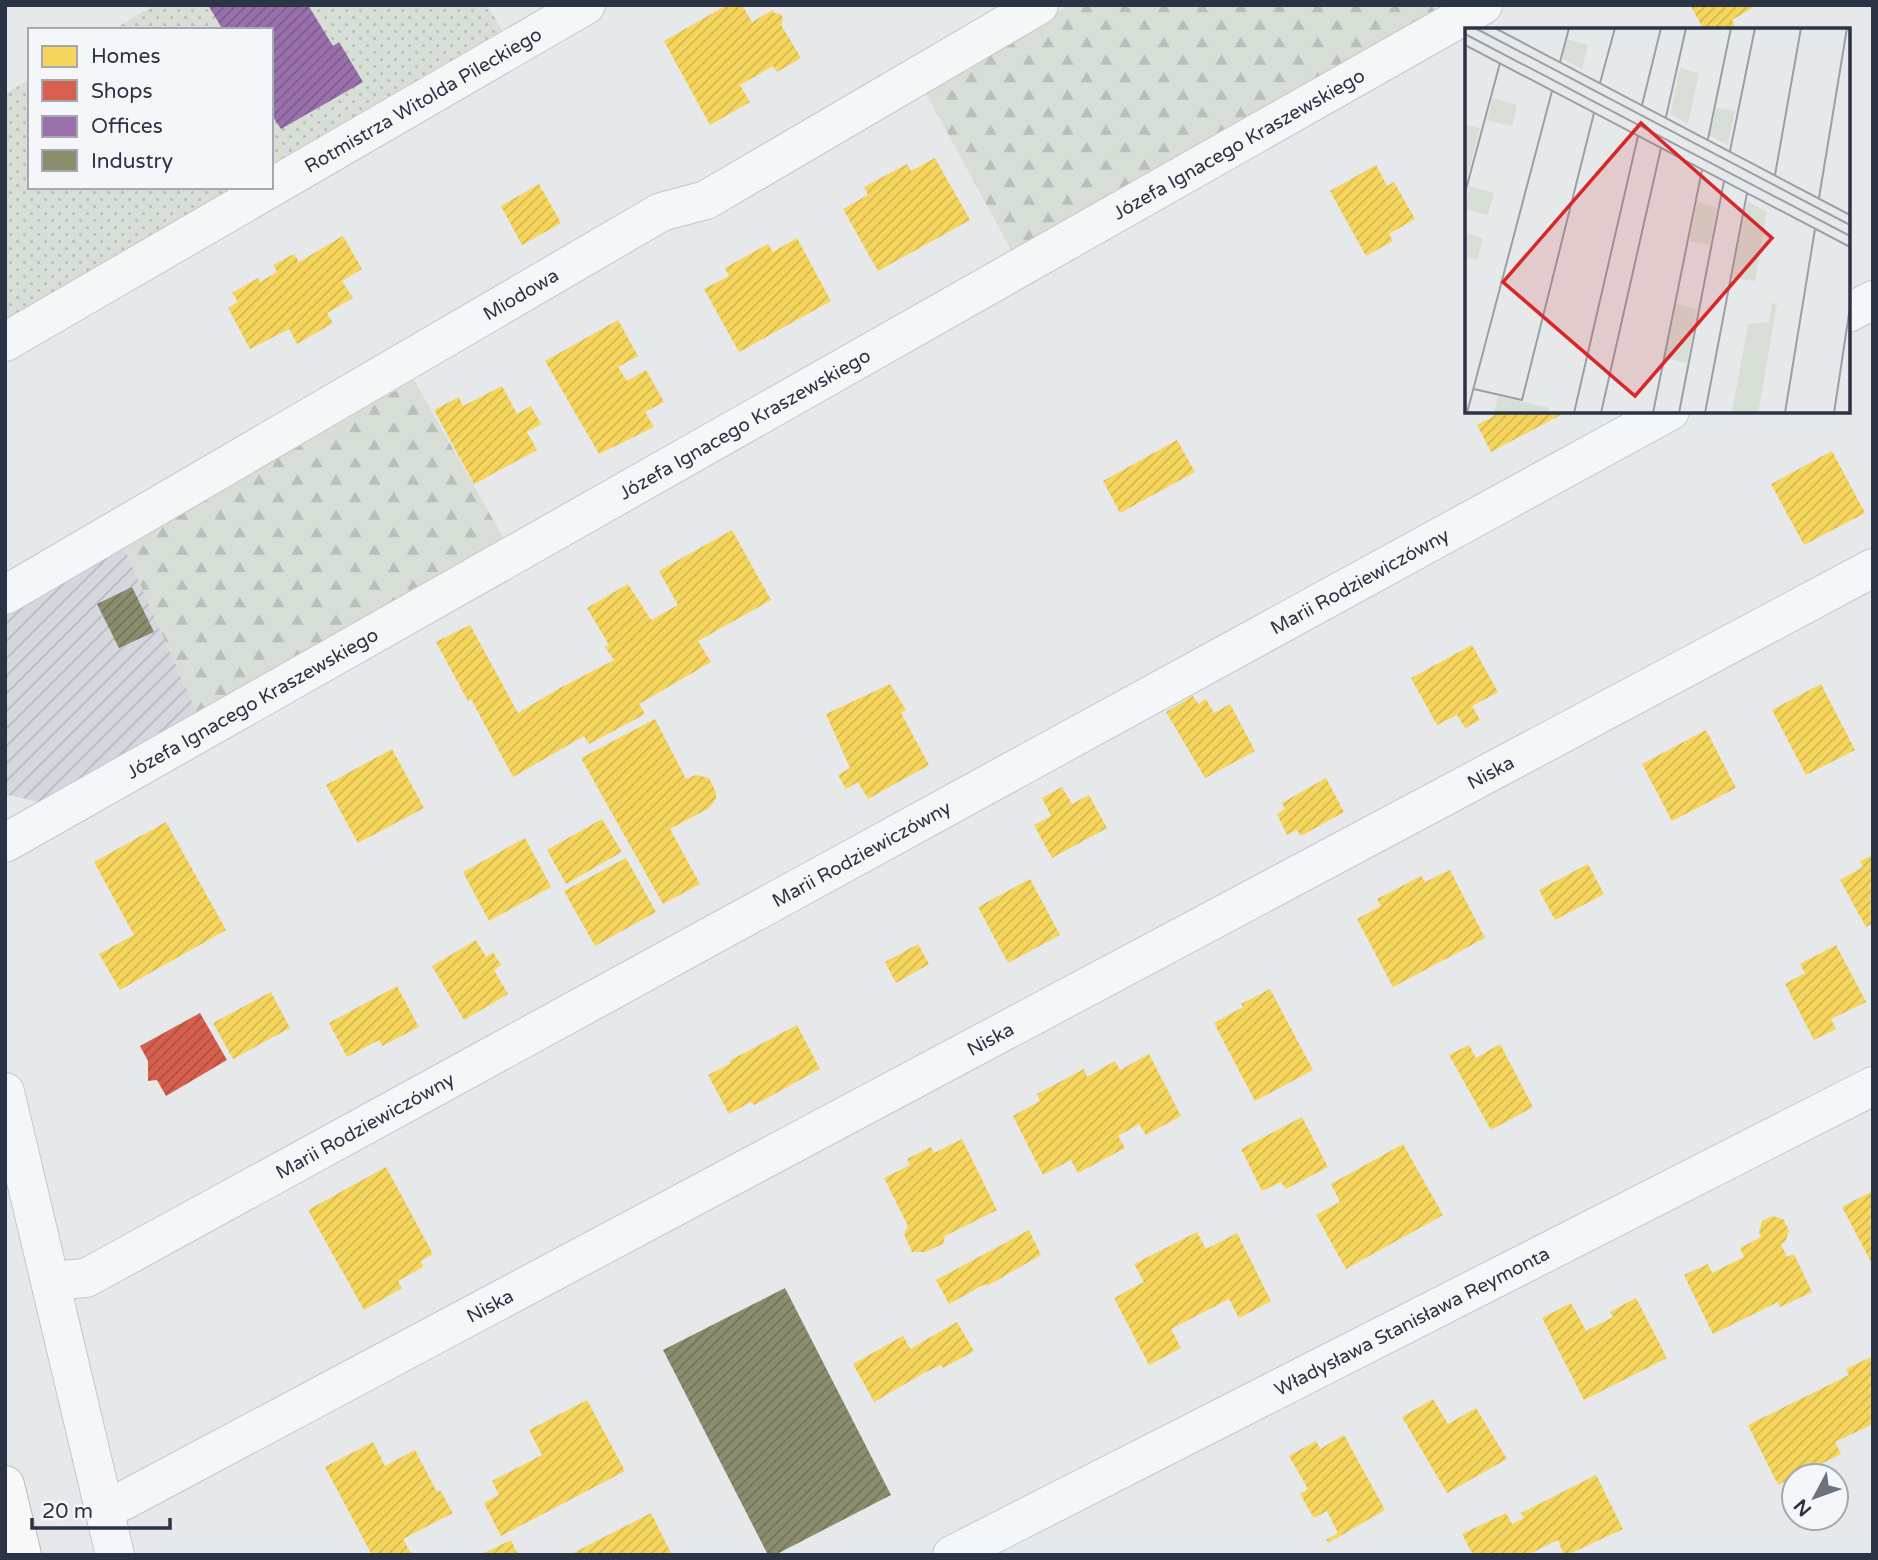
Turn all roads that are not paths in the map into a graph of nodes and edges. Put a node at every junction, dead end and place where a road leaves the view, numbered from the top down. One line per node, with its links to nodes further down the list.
1 (586, 5): 4 (street, Rotmistrza Witolda Pileckiego)
2 (1039, 5): 11 (street, Miodowa)
3 (1483, 5): 12 (street, Józefa Ignacego Kraszewskiego)
4 (273, 187)
5 (269, 189): 8 (street, Rotmistrza Witolda Pileckiego)
6 (1873, 300): 7 (street)
7 (1850, 312)
8 (5, 342)
9 (1666, 413): 15 (street, Marii Rodziewiczówny)
10 (1873, 568): 17 (street, Niska)
11 (5, 595)
12 (5, 843)
13 (1873, 1086): 20 (street, Władysława Stanisława Reymonta)
14 (5, 1092): 15 (street)
15 (50, 1281): 17 (street)
16 (5, 1485): 18 (highway)
17 (103, 1505): 19 (street)
18 (22, 1555)
19 (115, 1555)
20 (952, 1555)

